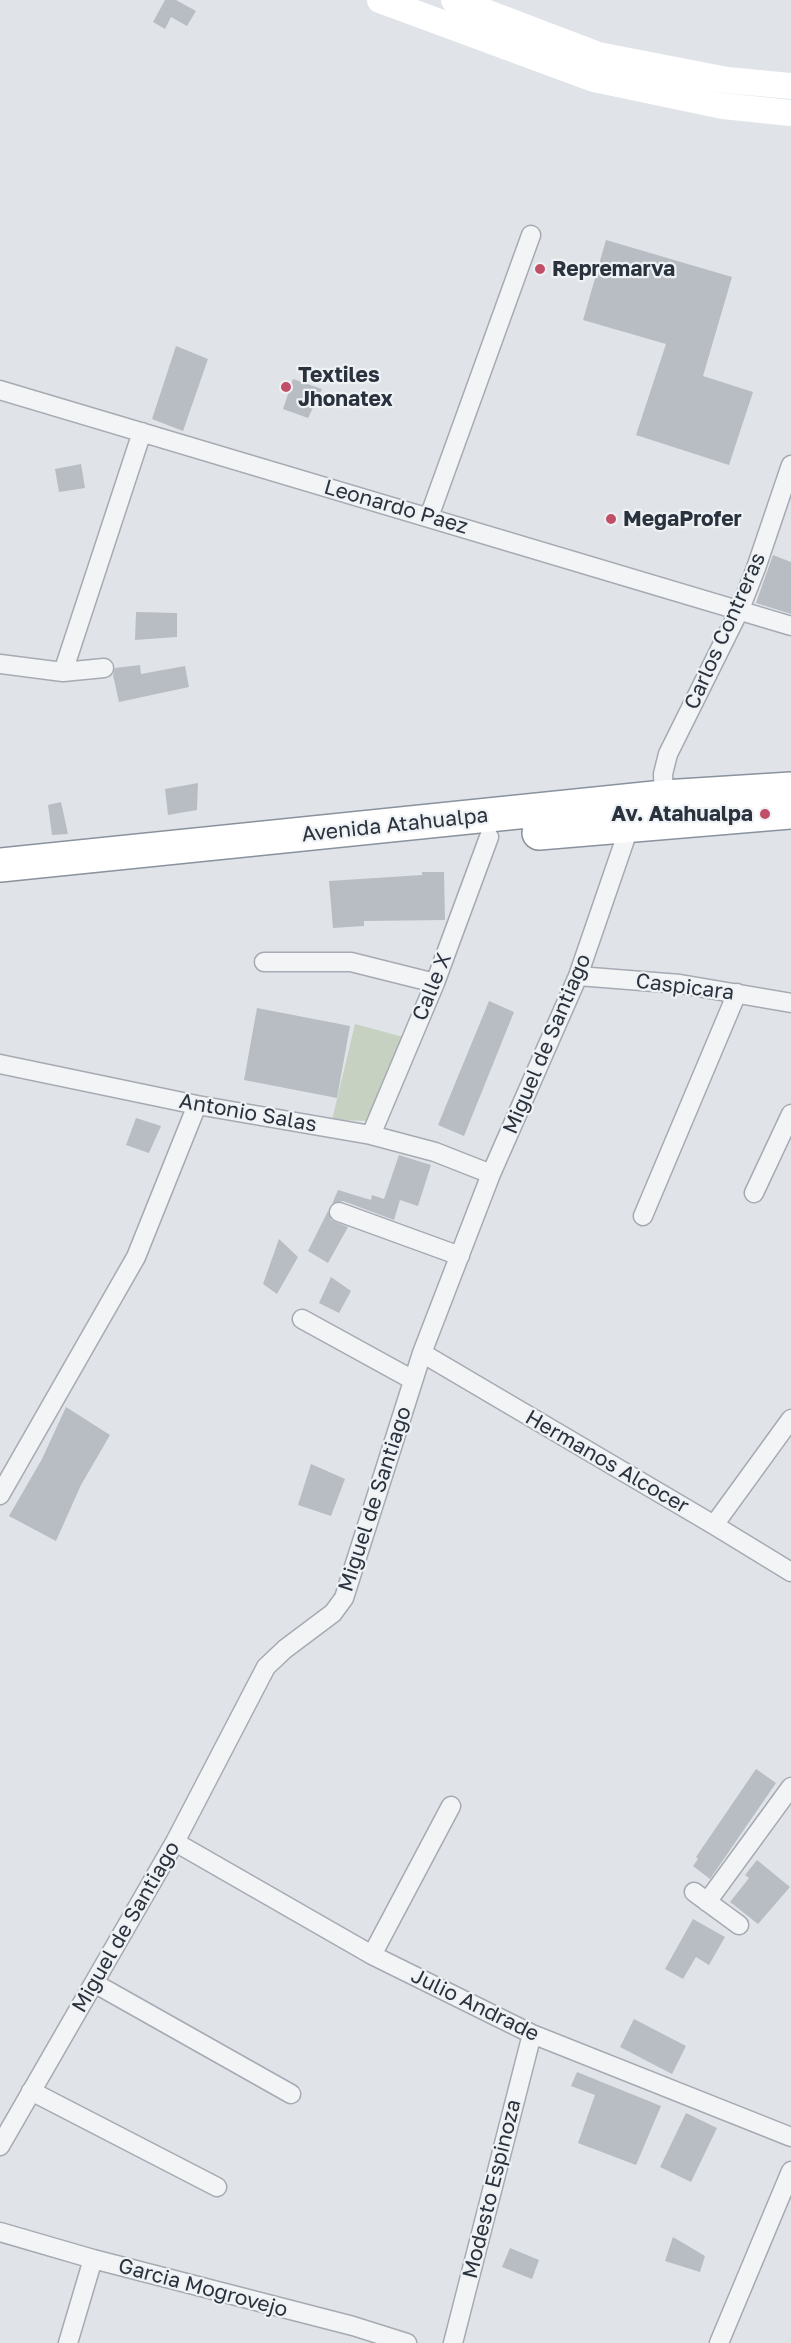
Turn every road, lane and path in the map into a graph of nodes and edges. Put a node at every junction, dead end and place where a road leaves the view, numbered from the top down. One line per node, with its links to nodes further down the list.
1 (380, 0): 4 (main road)
2 (454, 0): 3 (main road)
3 (791, 86)
4 (791, 113)
5 (531, 235): 9 (street)
6 (0, 390): 7 (street, Leonardo Paez)
7 (142, 432): 9 (street, Leonardo Paez); 14 (street)
8 (791, 465): 10 (street, Carlos Contreras)
9 (429, 517): 10 (street, Leonardo Paez)
10 (740, 609): 11 (street, Leonardo Paez); 16 (street, Carlos Contreras)
11 (791, 626)
12 (0, 664): 14 (street)
13 (104, 668): 14 (street)
14 (63, 672)
15 (791, 789): 16 (highway, Avenida Atahualpa)
16 (664, 797): 20 (highway, Avenida Atahualpa)
17 (791, 812): 18 (highway, Avenida Atahualpa)
18 (630, 825): 19 (highway, Avenida Atahualpa); 23 (street, Miguel de Santiago)
19 (489, 837): 21 (highway, Avenida Atahualpa); 24 (street, Calle X)
20 (0, 865)
21 (0, 886)
22 (264, 962): 24 (street)
23 (578, 976): 25 (street, Caspicara); 31 (street, Miguel de Santiago)
24 (435, 983): 30 (street, Calle X)
25 (737, 993): 26 (street, Caspicara); 34 (street)
26 (791, 1004)
27 (0, 1064): 28 (street, Antonio Salas)
28 (197, 1105): 30 (street, Antonio Salas); 40 (street)
29 (791, 1114): 32 (street)
30 (371, 1135): 31 (street, Antonio Salas)
31 (491, 1174): 35 (street, Miguel de Santiago)
32 (754, 1193)
33 (339, 1212): 35 (street)
34 (643, 1216)
35 (460, 1256): 37 (street, Miguel de Santiago)
36 (302, 1319): 38 (street)
37 (422, 1353): 38 (street, Miguel de Santiago); 41 (street, Hermanos Alcocer)
38 (413, 1380): 45 (street, Miguel de Santiago)
39 (791, 1419): 41 (street)
40 (0, 1495)
41 (714, 1525): 42 (street, Hermanos Alcocer)
42 (791, 1572)
43 (791, 1787): 46 (street)
44 (451, 1806): 47 (street)
45 (175, 1842): 47 (street, Julio Andrade); 48 (street, Miguel de Santiago)
46 (739, 1925)
47 (372, 1954): 49 (street, Julio Andrade)
48 (94, 1983): 50 (street, Miguel de Santiago); 51 (street)
49 (532, 2034): 52 (street, Julio Andrade); 61 (street, Modesto Espinoza)
50 (30, 2091): 53 (street, Miguel de Santiago); 55 (street)
51 (291, 2094)
52 (791, 2137)
53 (0, 2146)
54 (791, 2171): 62 (street)
55 (218, 2187)
56 (0, 2232): 57 (street, Garcia Mogrovejo)
57 (93, 2259): 58 (street, Garcia Mogrovejo); 59 (street)
58 (350, 2335): 60 (street, Garcia Mogrovejo)
59 (68, 2343)
60 (406, 2343)
61 (453, 2343)
62 (719, 2343)

